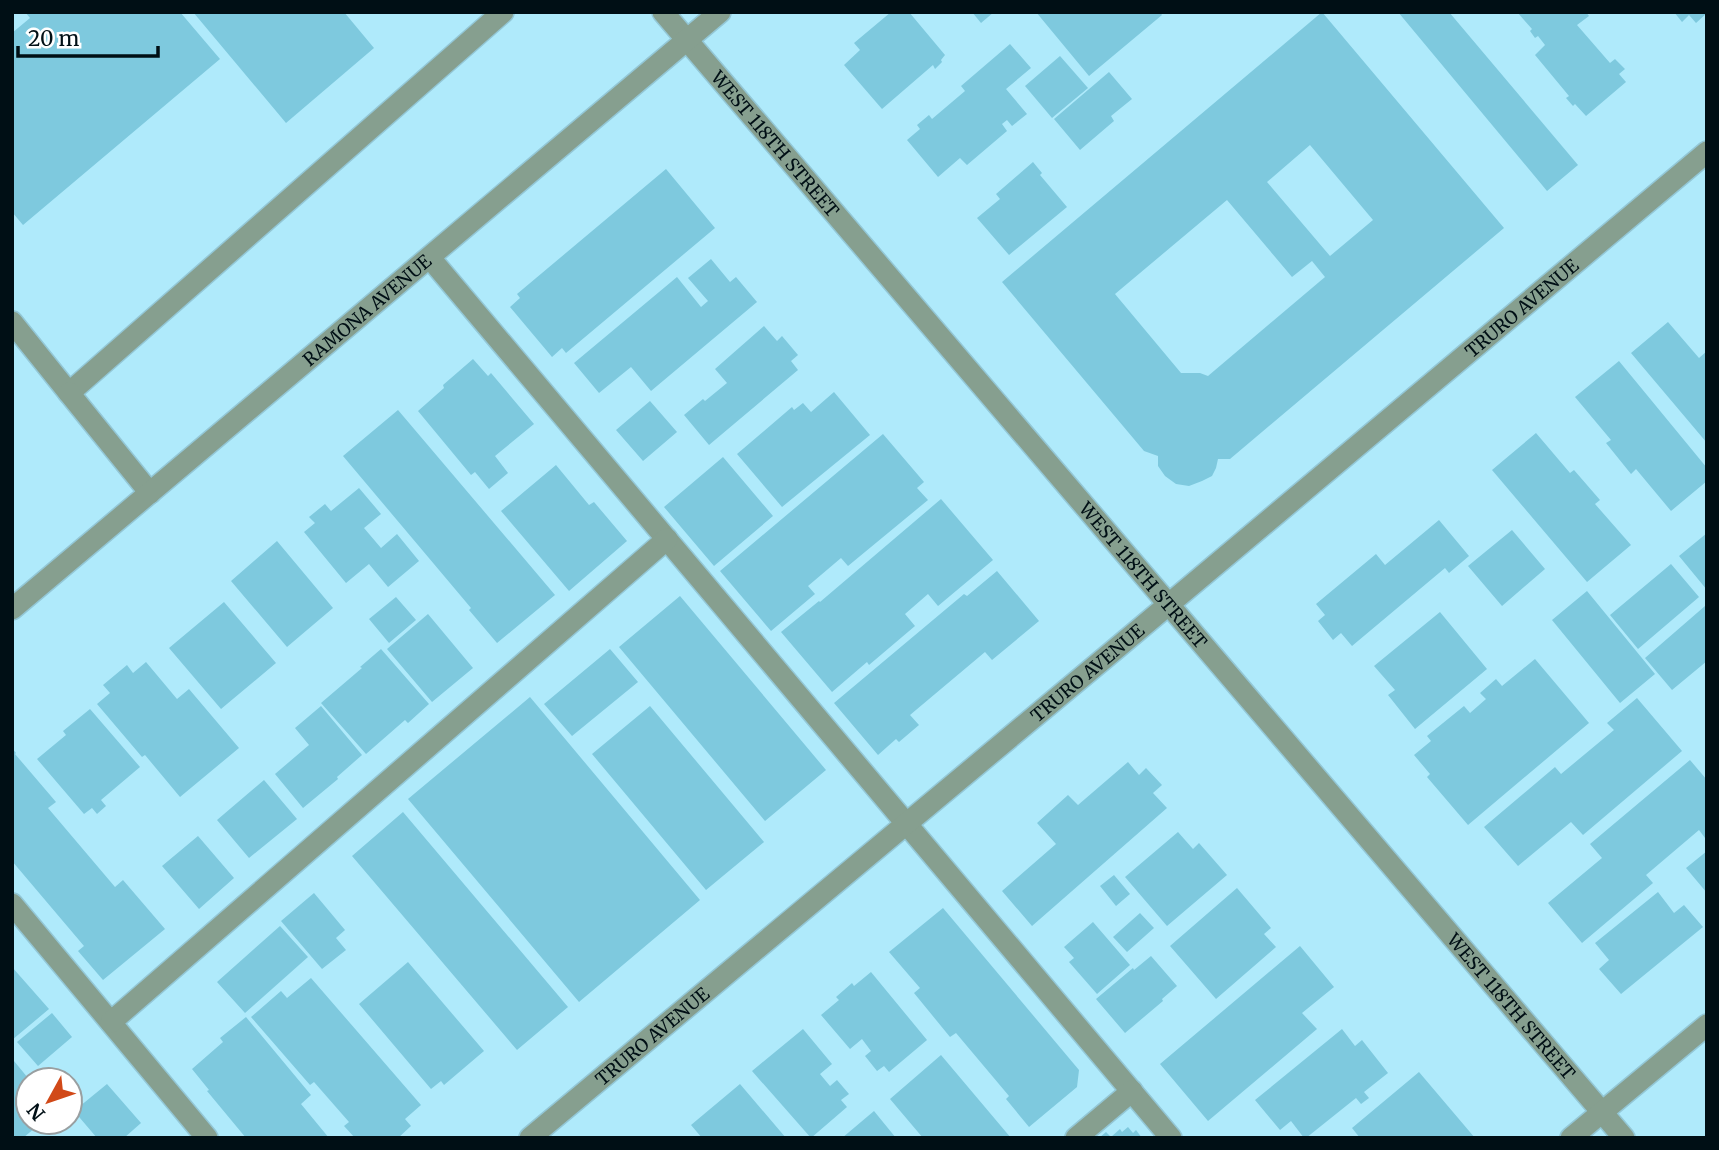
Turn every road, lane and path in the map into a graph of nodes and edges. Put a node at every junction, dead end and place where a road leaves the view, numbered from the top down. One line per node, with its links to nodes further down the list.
1 (503, 12): 8 (street)
2 (663, 12): 4 (street, WEST 118TH STREET)
3 (720, 12): 4 (street, RAMONA AVENUE)
4 (687, 40): 6 (street, RAMONA AVENUE); 11 (street, WEST 118TH STREET)
5 (1707, 152): 11 (street, TRURO AVENUE)
6 (430, 258): 9 (street, RAMONA AVENUE); 10 (street)
7 (12, 322): 8 (street)
8 (69, 393): 9 (street)
9 (150, 493): 12 (street, RAMONA AVENUE)
10 (667, 539): 13 (street); 15 (street)
11 (1168, 605): 13 (street, TRURO AVENUE); 18 (street, WEST 118TH STREET)
12 (12, 610)
13 (906, 823): 17 (street); 20 (street, TRURO AVENUE)
14 (12, 904): 15 (street)
15 (111, 1022): 19 (street)
16 (1707, 1025): 18 (street)
17 (1132, 1091): 21 (street); 22 (street)
18 (1602, 1112): 23 (street); 24 (street, WEST 118TH STREET)
19 (207, 1138)
20 (530, 1138)
21 (1076, 1138)
22 (1171, 1138)
23 (1571, 1138)
24 (1624, 1138)

